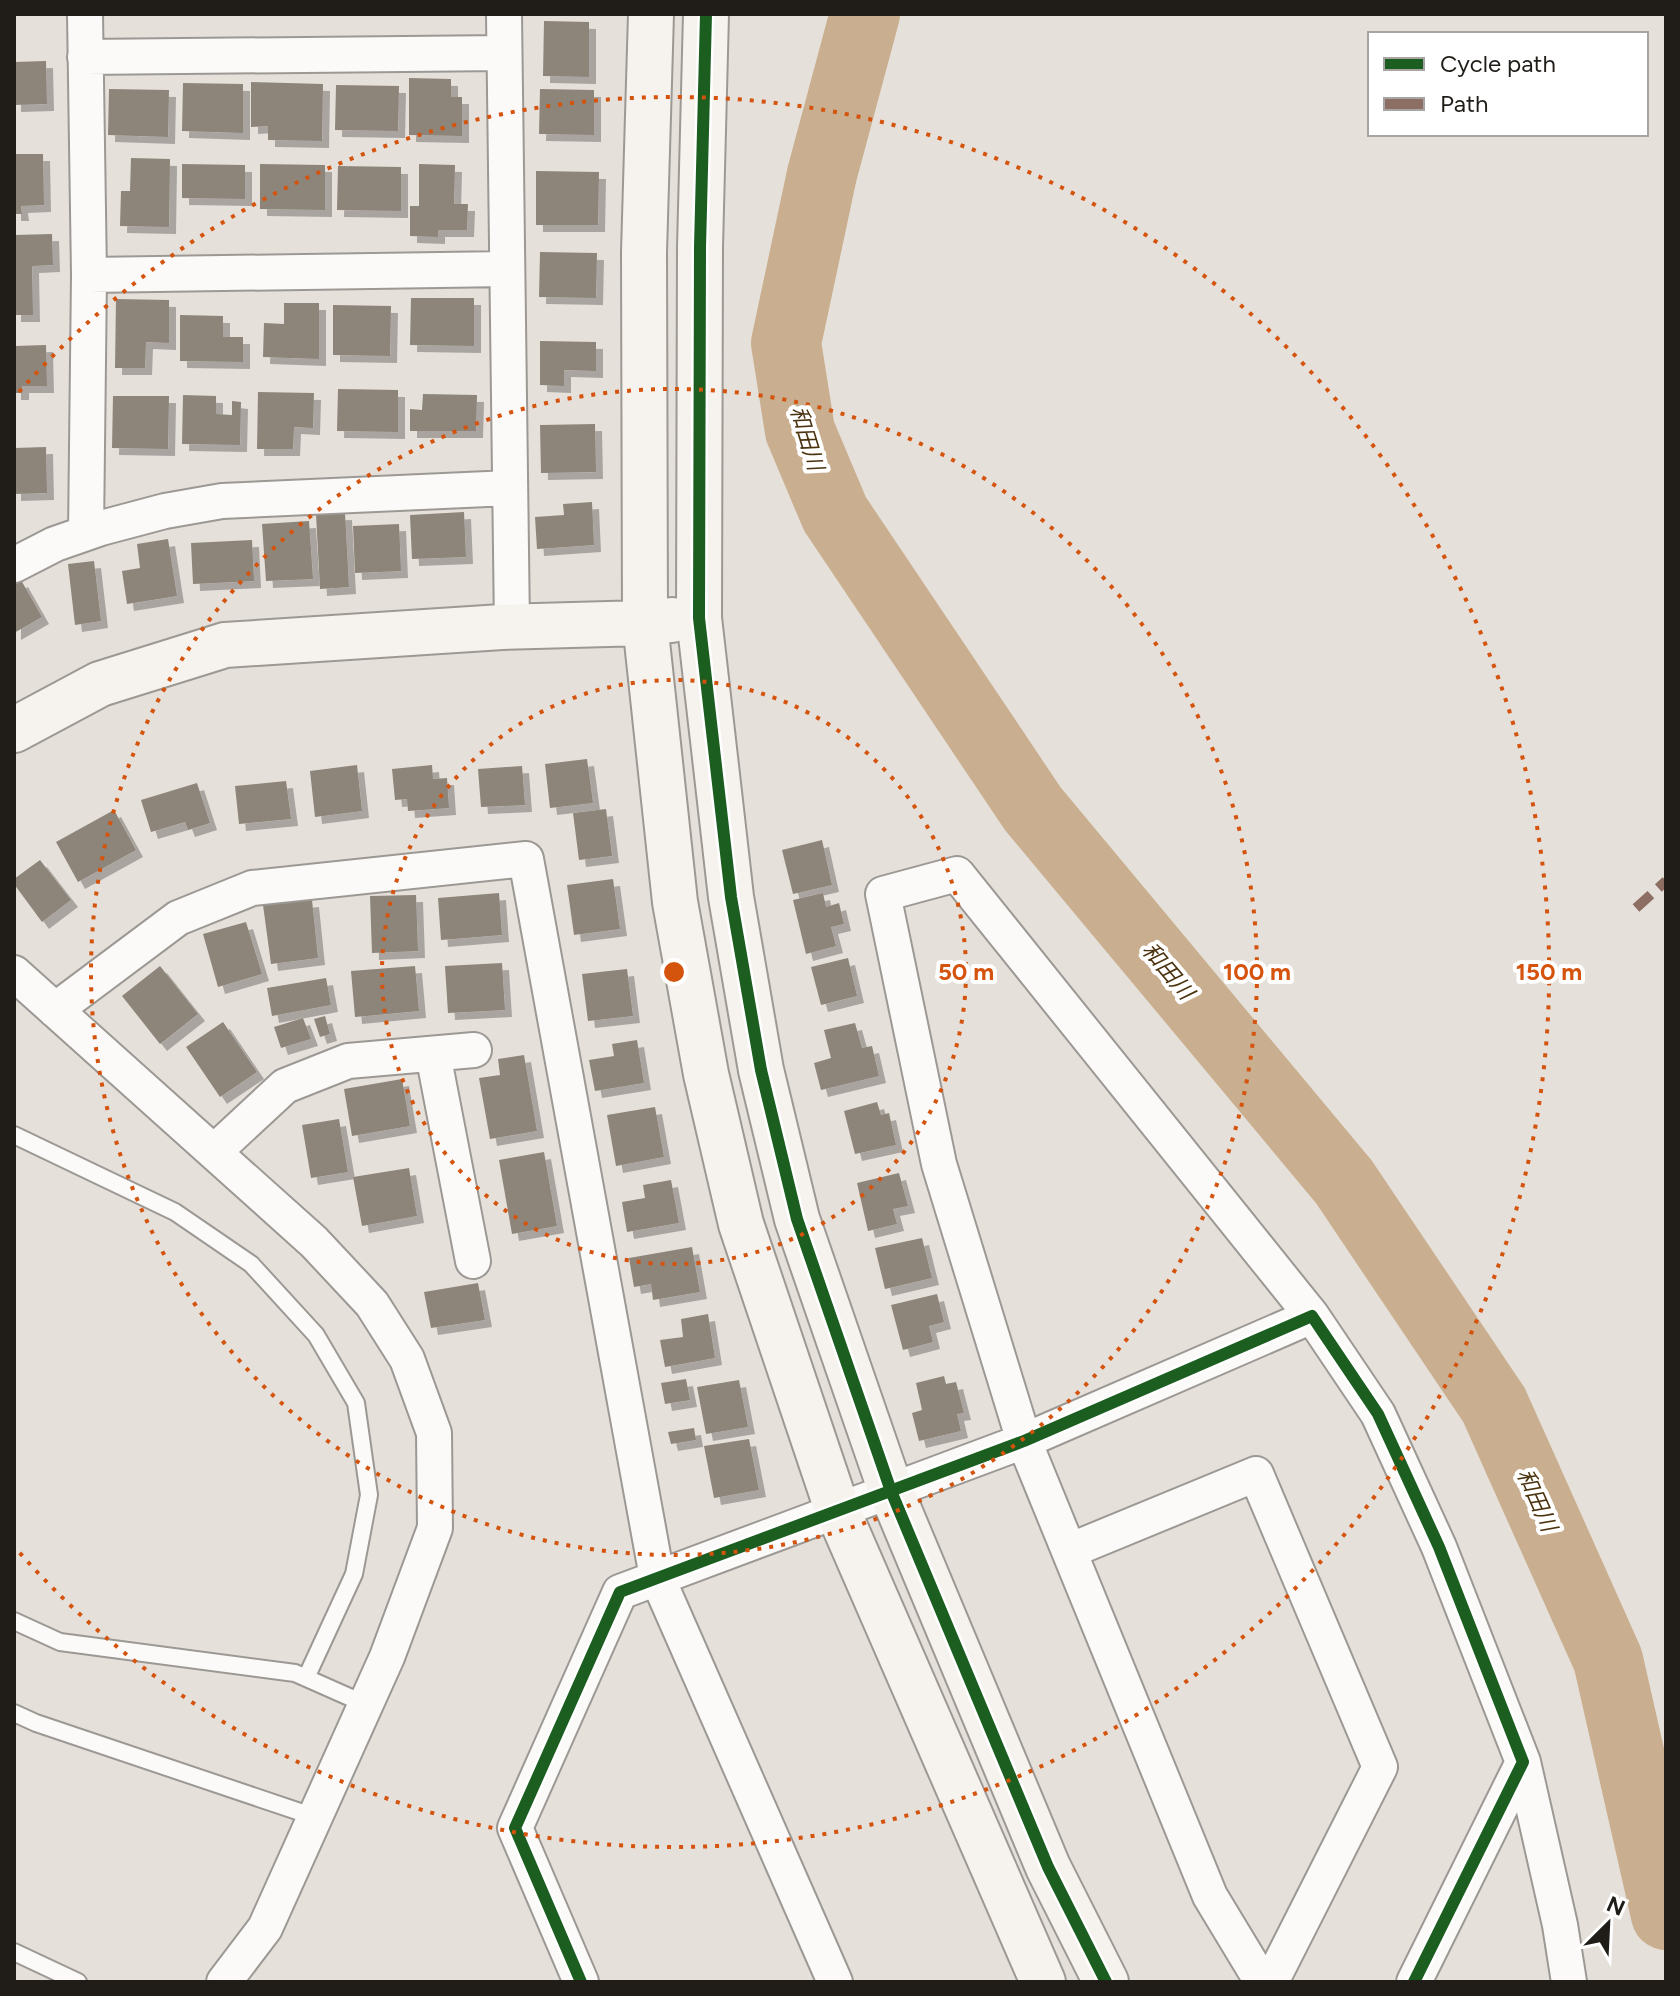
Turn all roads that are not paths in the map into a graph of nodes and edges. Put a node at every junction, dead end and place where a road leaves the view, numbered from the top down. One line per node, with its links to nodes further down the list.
1 (85, 14): 6 (street)
2 (504, 14): 5 (street)
3 (651, 14): 13 (street)
4 (706, 14): 12 (street)
5 (504, 53): 6 (street); 7 (street)
6 (85, 57): 8 (street)
7 (507, 269): 8 (street); 9 (street)
8 (89, 275): 10 (street)
9 (510, 488): 10 (street); 14 (street)
10 (86, 533): 11 (street)
11 (14, 565)
12 (699, 618): 13 (street); 25 (street)
13 (645, 623): 14 (street); 26 (street)
14 (512, 627): 15 (street)
15 (14, 730)
16 (14, 973): 17 (street)
17 (55, 1010): 21 (street); 28 (street)
18 (474, 1050): 19 (street)
19 (433, 1054): 21 (street); 22 (street)
20 (14, 1135): 30 (lane)
21 (215, 1151): 31 (street)
22 (473, 1261)
23 (1312, 1316): 24 (street); 24 (street); 33 (street)
24 (1024, 1441): 25 (street); 27 (street)
25 (891, 1491): 26 (street); 41 (street)
26 (837, 1509): 28 (street); 40 (street)
27 (1069, 1551): 42 (street); 43 (street)
28 (657, 1577): 38 (street); 39 (street)
29 (14, 1621): 30 (lane)
30 (306, 1678): 31 (lane)
31 (365, 1704): 34 (street)
32 (14, 1713): 34 (lane)
33 (1523, 1762): 44 (street); 45 (street)
34 (315, 1817): 37 (street)
35 (14, 1952): 36 (lane)
36 (78, 1982)
37 (224, 1982)
38 (581, 1982)
39 (835, 1982)
40 (1043, 1982)
41 (1106, 1982)
42 (1262, 1982)
43 (1271, 1982)
44 (1414, 1982)
45 (1569, 1982)

